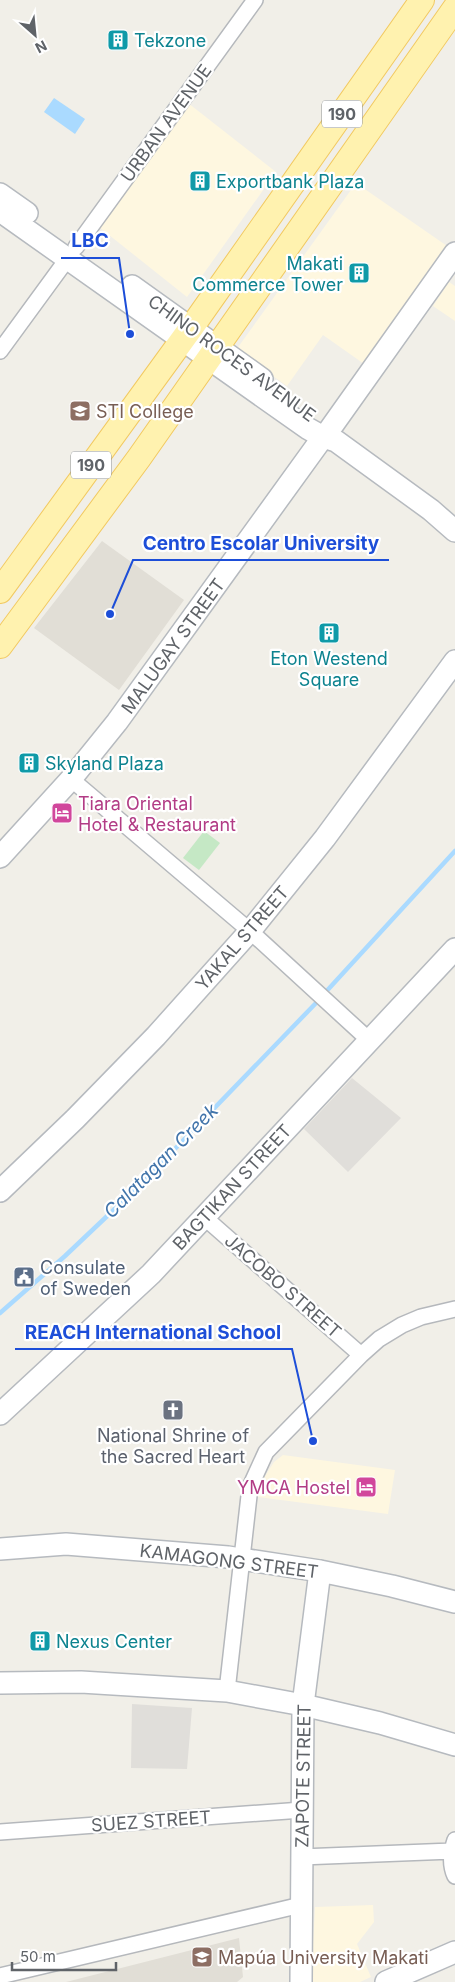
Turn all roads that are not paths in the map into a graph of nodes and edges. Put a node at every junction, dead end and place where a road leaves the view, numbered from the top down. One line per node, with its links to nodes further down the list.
1 (255, 0): 6 (street, URBAN AVENUE)
2 (422, 0): 8 (main road, 190)
3 (455, 8): 10 (main road, 190)
4 (0, 194): 6 (street, CHINO ROCES AVENUE)
5 (0, 212): 6 (street, CHINO ROCES AVENUE)
6 (72, 252): 8 (street, CHINO ROCES AVENUE); 9 (street, URBAN AVENUE)
7 (455, 253): 11 (street, MALUGAY STREET)
8 (187, 334): 10 (street, CHINO ROCES AVENUE); 13 (main road, 190)
9 (0, 351)
10 (213, 352): 11 (street, CHINO ROCES AVENUE); 14 (main road, 190)
11 (330, 436): 12 (street, CHINO ROCES AVENUE); 16 (street, MALUGAY STREET)
12 (455, 531)
13 (0, 591)
14 (0, 646)
15 (455, 661): 18 (street, YAKAL STREET)
16 (71, 779): 17 (street, MALUGAY STREET); 18 (street)
17 (0, 857)
18 (250, 931): 20 (street); 21 (street, YAKAL STREET)
19 (455, 949): 20 (street, BAGTIKAN STREET)
20 (369, 1040): 22 (street, BAGTIKAN STREET)
21 (0, 1191)
22 (204, 1217): 24 (street, JACOBO STREET); 25 (street, BAGTIKAN STREET)
23 (455, 1310): 24 (street)
24 (361, 1355): 27 (street)
25 (0, 1414)
26 (0, 1550): 27 (street, KAMAGONG STREET)
27 (241, 1559): 28 (street, KAMAGONG STREET); 31 (street)
28 (320, 1571): 29 (street, KAMAGONG STREET); 32 (street, ZAPOTE STREET)
29 (455, 1602)
30 (0, 1683): 31 (street)
31 (227, 1691): 32 (street)
32 (303, 1705): 33 (street); 34 (street, ZAPOTE STREET)
33 (455, 1745)
34 (302, 1810): 35 (street, SUEZ STREET); 37 (street, ZAPOTE STREET)
35 (0, 1832)
36 (453, 1846): 37 (street); 38 (street)
37 (301, 1857): 39 (street, ZAPOTE STREET)
38 (455, 1876)
39 (301, 1905): 41 (street); 42 (street, ZAPOTE STREET)
40 (455, 1952): 43 (street)
41 (0, 1976)
42 (301, 1982)
43 (386, 1982)

